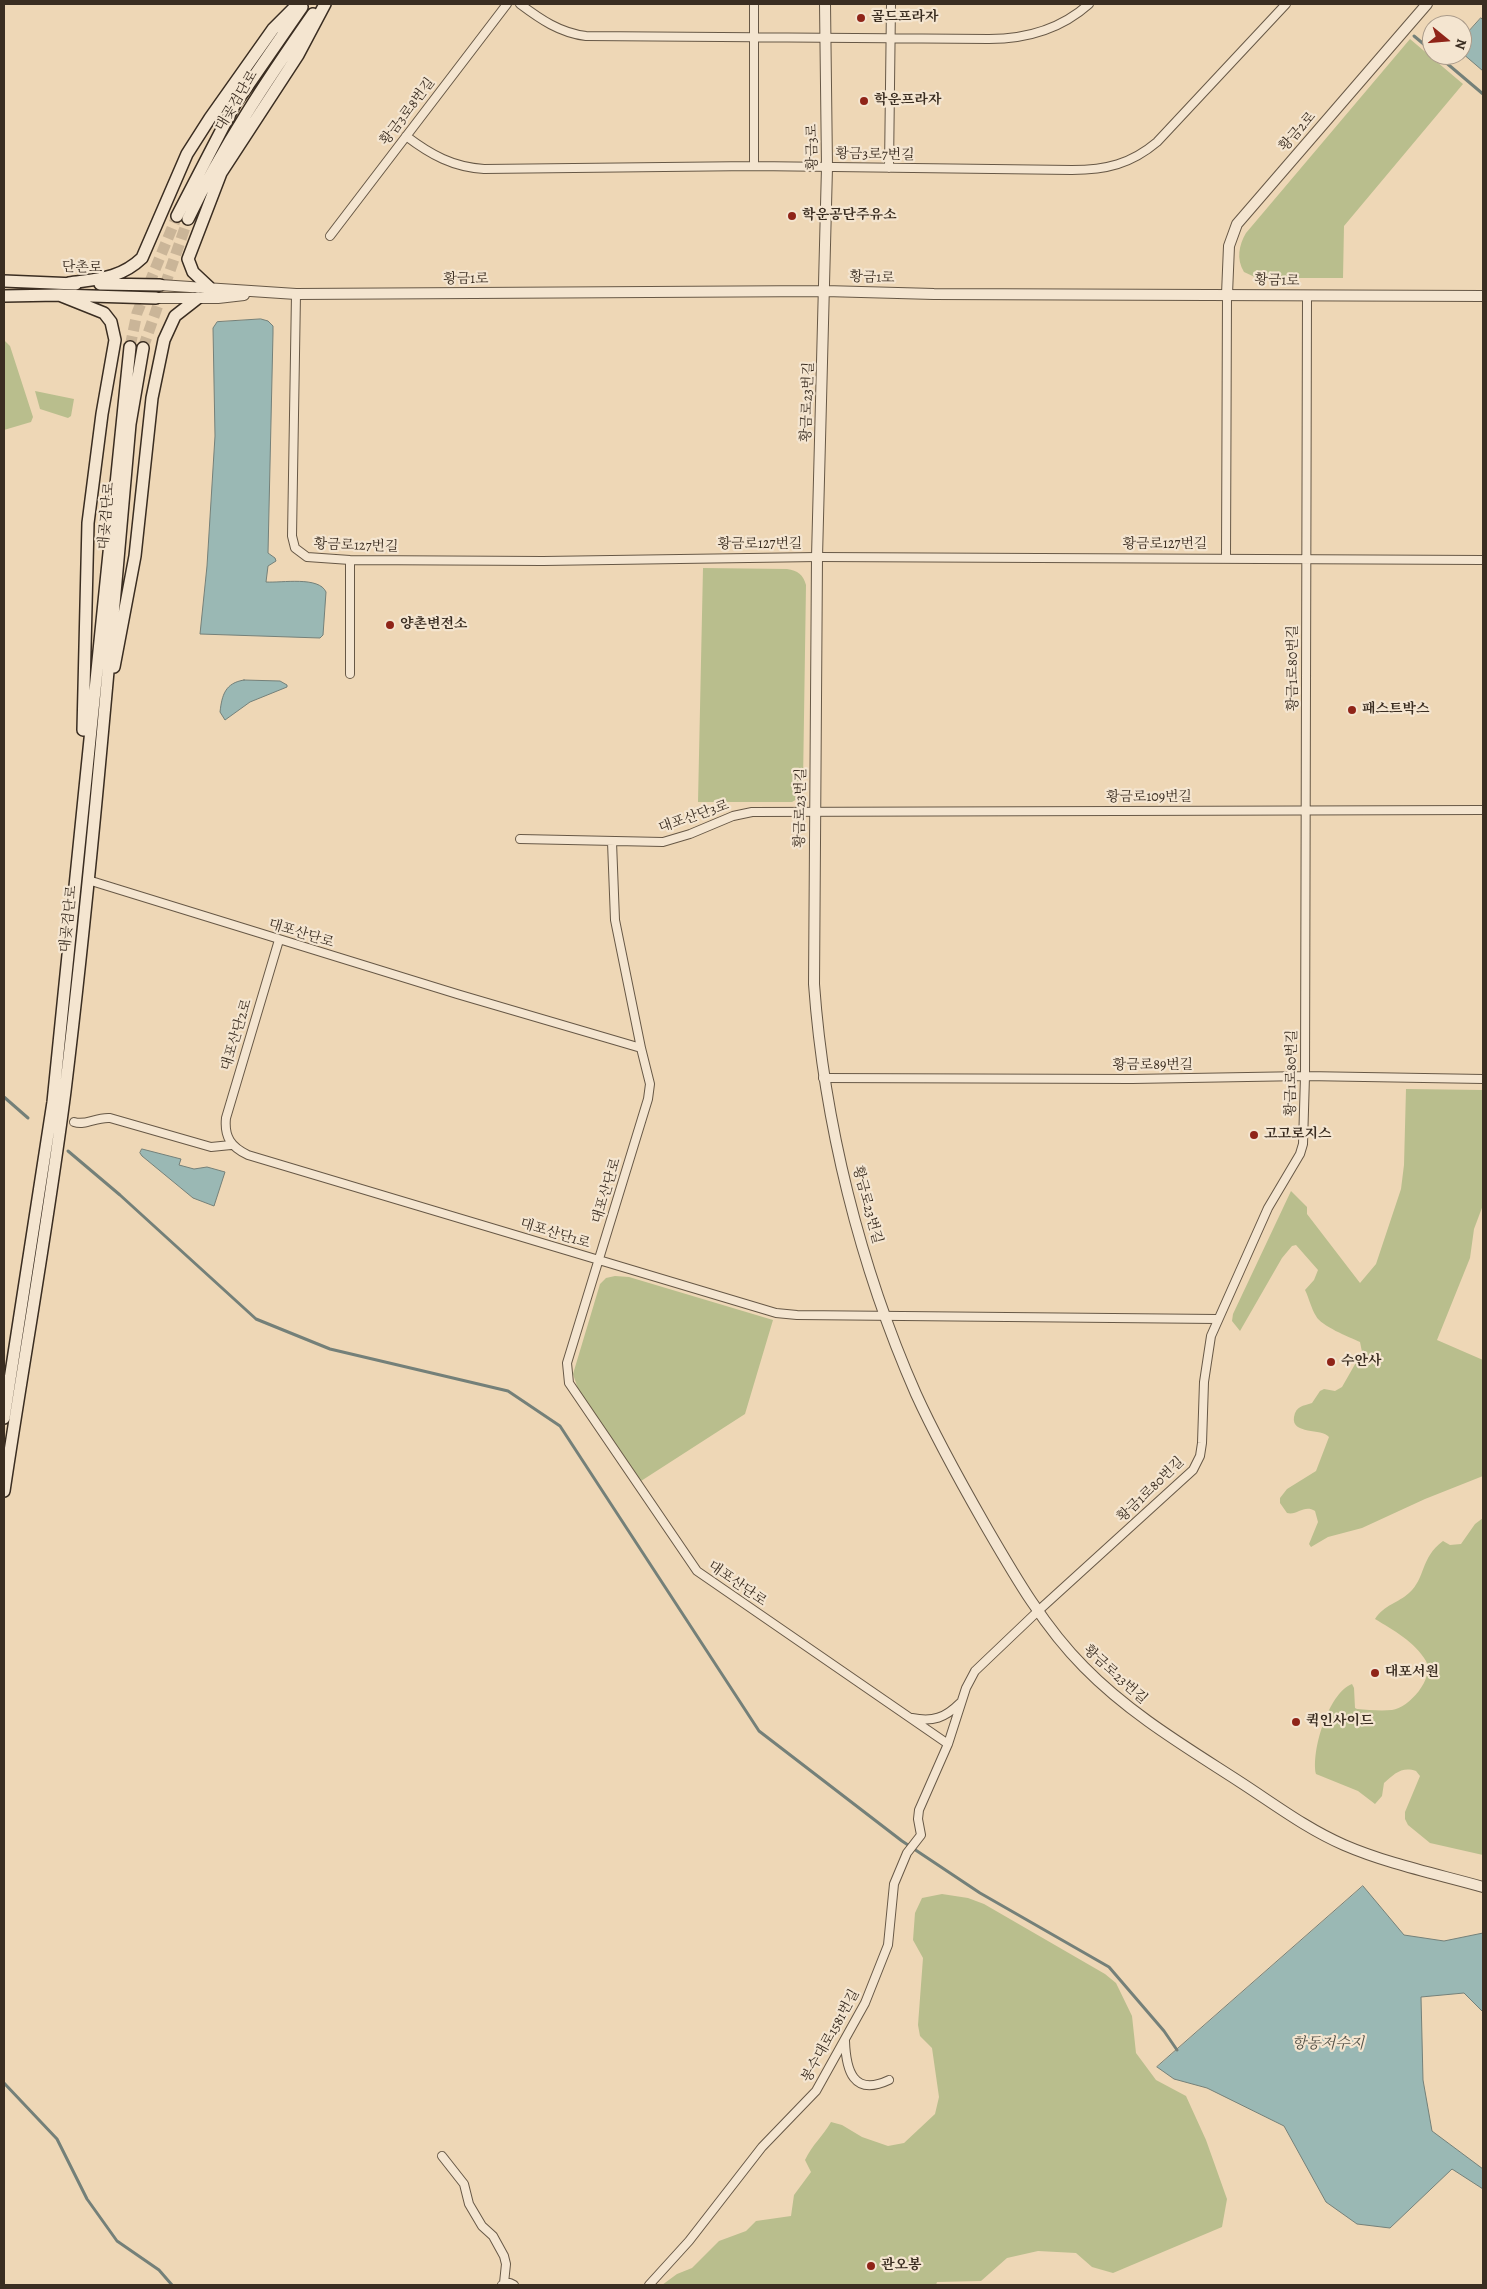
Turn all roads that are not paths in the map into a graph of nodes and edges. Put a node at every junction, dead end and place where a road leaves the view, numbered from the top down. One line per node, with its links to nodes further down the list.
1 (298, 4): 22 (main road)
2 (304, 4): 3 (main road, 대곶검단로)
3 (320, 4)
4 (325, 4): 24 (main road)
5 (507, 4): 16 (street, 황금3로8번길)
6 (520, 4): 13 (street)
7 (754, 4): 13 (street)
8 (825, 4): 14 (street, 황금3로)
9 (891, 4): 15 (street)
10 (1089, 4): 15 (street)
11 (1286, 4): 19 (street, 황금3로7번길)
12 (1428, 4): 28 (street, 황금2로)
13 (755, 38): 14 (street); 17 (street)
14 (825, 38): 15 (street); 18 (street, 황금3로)
15 (890, 38): 19 (street)
16 (406, 136): 17 (street, 황금3로7번길); 20 (street, 황금3로8번길)
17 (754, 166): 18 (street, 황금3로7번길)
18 (827, 167): 19 (street, 황금3로7번길); 25 (street, 황금3로)
19 (889, 168)
20 (330, 236)
21 (4, 281): 22 (main road, 단촌로)
22 (69, 283): 23 (main road, 단촌로)
23 (160, 285): 24 (street, 황금1로)
24 (209, 287): 26 (street, 황금1로)
25 (825, 291): 27 (street, 황금1로); 28 (street, 황금1로); 37 (street, 황금로23번길)
26 (260, 293): 27 (street, 황금1로); 34 (street, 황금1로)
27 (296, 294): 40 (street, 황금로127번길)
28 (1227, 294): 31 (street, 황금1로); 38 (street)
29 (59, 295): 30 (main road, 단촌로); 33 (main road, 단촌로); 47 (main road)
30 (4, 296)
31 (1307, 296): 32 (street, 황금1로); 39 (street, 황금1로80번길)
32 (1483, 296)
33 (156, 298): 34 (street, 황금1로)
34 (198, 298): 43 (main road)
35 (130, 348): 47 (main road, 대곶검단로)
36 (143, 348): 43 (main road, 대곶검단로)
37 (817, 557): 38 (street, 황금로127번길); 40 (street, 황금로127번길); 46 (street, 황금로23번길)
38 (1226, 558): 39 (street, 황금로127번길)
39 (1306, 559): 41 (street, 황금로127번길); 44 (street, 황금1로80번길)
40 (350, 560): 42 (street)
41 (1483, 560)
42 (350, 674)
43 (102, 735): 50 (main road, 대곶검단로)
44 (1305, 810): 45 (street, 황금로109번길); 46 (street, 황금로109번길); 53 (street, 황금1로80번길)
45 (1483, 810)
46 (815, 812): 49 (street, 대포산단3로); 54 (street, 황금로23번길)
47 (80, 827): 61 (main road, 대곶검단로)
48 (520, 839): 49 (street, 대포산단3로)
49 (612, 842): 52 (street)
50 (88, 880): 51 (street, 대포산단로); 62 (main road, 대곶검단로)
51 (279, 940): 52 (street, 대포산단로); 57 (street, 대포산단2로)
52 (641, 1048): 58 (street, 대포산단로)
53 (1305, 1076): 54 (street, 황금로89번길); 55 (street, 황금로89번길); 60 (street, 황금1로80번길)
54 (823, 1078): 59 (street, 황금로23번길)
55 (1483, 1079)
56 (74, 1122): 57 (street)
57 (230, 1142): 58 (street, 대포산단1로)
58 (599, 1260): 59 (street, 대포산단1로); 65 (street, 대포산단로)
59 (885, 1316): 60 (street); 63 (street, 황금로23번길)
60 (1216, 1319): 63 (street, 황금1로80번길)
61 (4, 1418)
62 (4, 1491)
63 (1038, 1611): 64 (street, 황금1로80번길); 68 (street, 황금로23번길)
64 (962, 1701): 65 (street); 66 (street, 황금1로80번길)
65 (909, 1717): 66 (street, 대포산단로)
66 (948, 1744): 67 (street, 황금1로80번길)
67 (920, 1838): 69 (street, 봉수대로1581번길)
68 (1483, 1888)
69 (845, 2039): 70 (street); 74 (street, 봉수대로1581번길)
70 (889, 2080)
71 (442, 2156): 72 (street)
72 (503, 2284): 73 (street)
73 (514, 2285)
74 (649, 2285)

